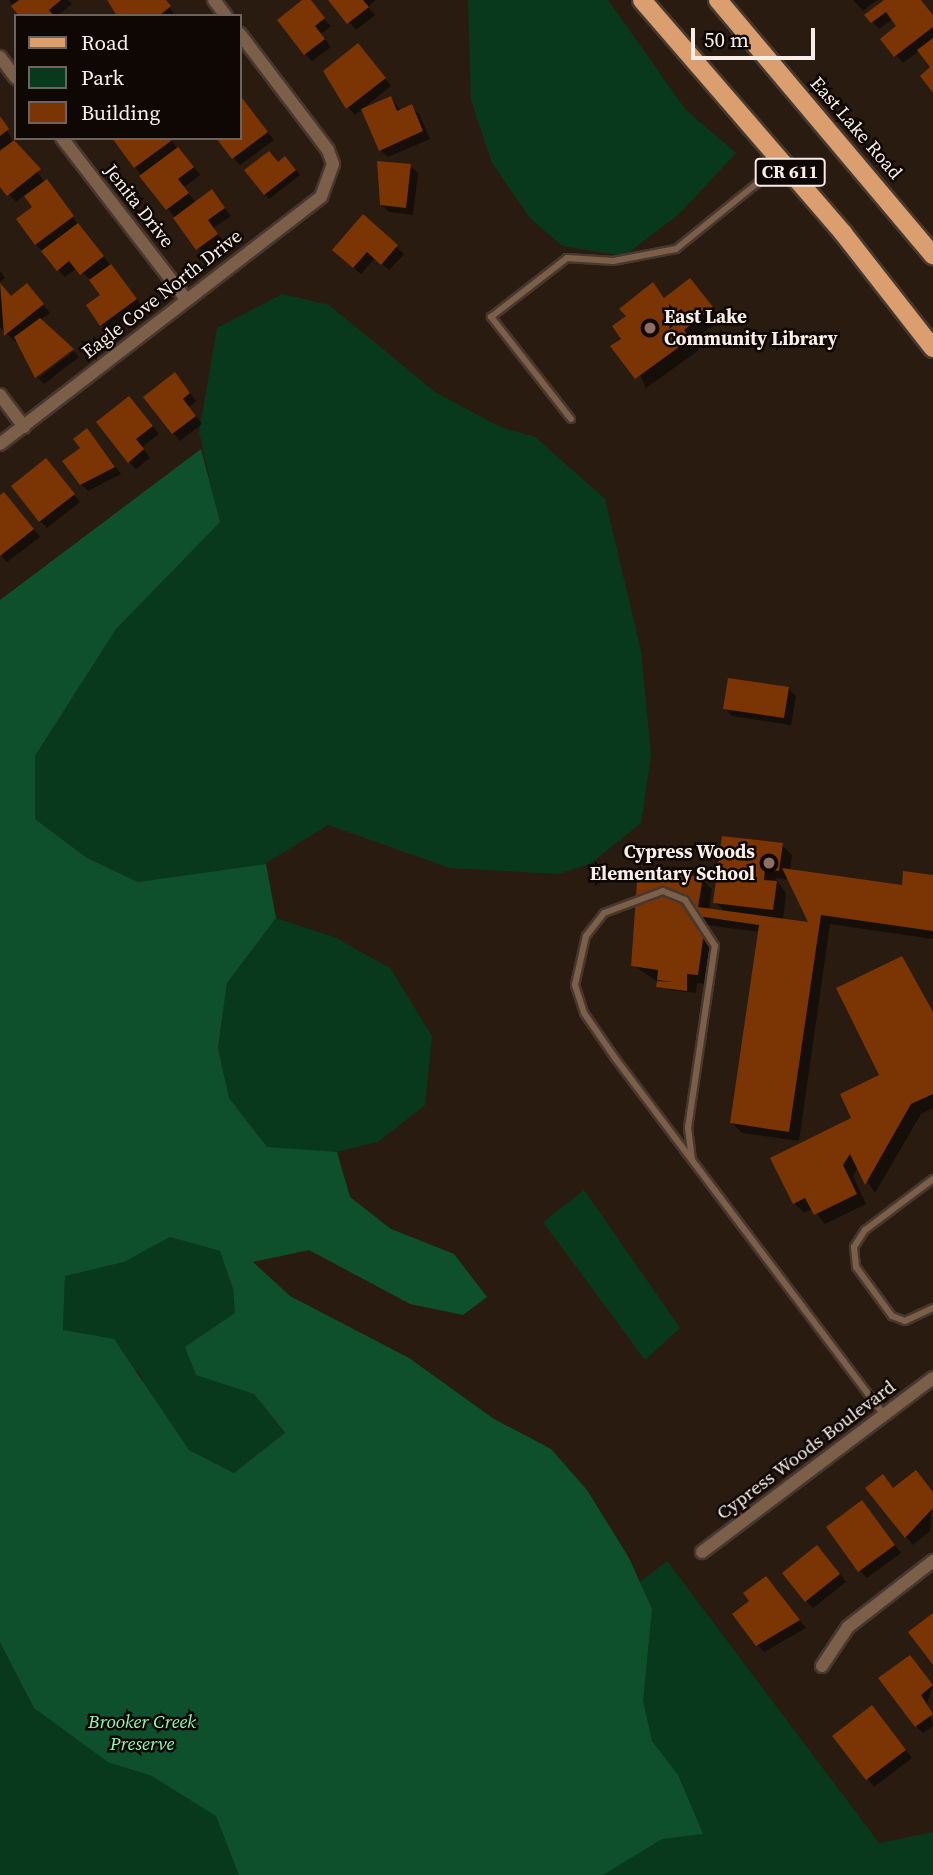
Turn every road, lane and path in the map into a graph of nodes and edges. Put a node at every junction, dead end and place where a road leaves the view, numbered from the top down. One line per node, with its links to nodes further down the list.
1 (232, 0): 4 (street)
2 (642, 0): 9 (main road, CR 611)
3 (718, 0): 10 (main road, East Lake Road / CR 611)
4 (220, 8)
5 (242, 37): 11 (street, Eagle Cove North Drive)
6 (0, 57): 7 (street)
7 (14, 75)
8 (64, 140): 11 (street, Jenita Drive)
9 (782, 163): 12 (main road, CR 611); 14 (lane)
10 (933, 255)
11 (185, 298): 15 (street, Eagle Cove North Drive)
12 (933, 348)
13 (0, 396): 15 (street)
14 (572, 419)
15 (24, 427): 16 (street, Eagle Cove North Drive)
16 (0, 444)
17 (692, 1160): 17 (lane); 21 (lane)
18 (933, 1179): 19 (lane)
19 (933, 1308)
20 (933, 1378): 21 (street, Cypress Woods Boulevard)
21 (884, 1415): 22 (street, Cypress Woods Boulevard)
22 (702, 1552)
23 (933, 1561): 24 (street)
24 (822, 1666)

